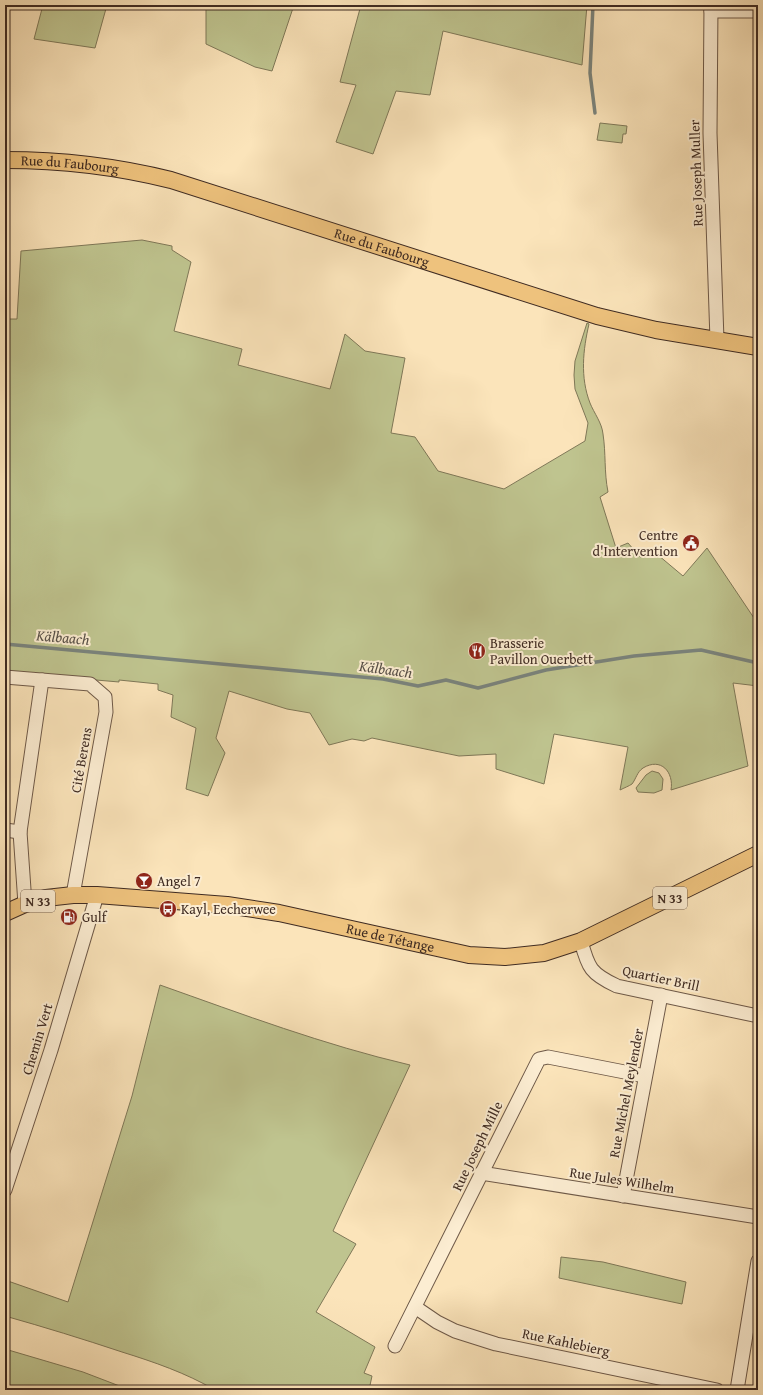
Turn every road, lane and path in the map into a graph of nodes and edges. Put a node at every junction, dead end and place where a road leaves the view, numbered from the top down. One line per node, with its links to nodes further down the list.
1 (711, 8): 2 (street); 4 (street, Rue Joseph Muller)
2 (758, 11)
3 (5, 160): 4 (main road, Rue du Faubourg)
4 (717, 340): 5 (main road, Rue du Faubourg)
5 (758, 347)
6 (5, 677): 7 (street, Cité Berens)
7 (42, 680): 9 (street); 12 (street, Cité Berens)
8 (5, 830): 9 (street)
9 (20, 832): 13 (street)
10 (758, 854): 15 (main road, Rue de Tétange / N 33)
11 (97, 895): 12 (main road, Rue de Tétange / N 33); 15 (main road, Rue de Tétange / N 33); 20 (street, Chemin Vert)
12 (73, 896): 13 (main road, Rue de Tétange / N 33)
13 (25, 904): 14 (main road, Rue de Tétange / N 33)
14 (5, 913)
15 (581, 941): 16 (street, Quartier Brill)
16 (661, 995): 17 (street, Quartier Brill); 18 (street, Rue Michel Meylender)
17 (758, 1016)
18 (645, 1076): 19 (street, Rue Joseph Mille); 21 (street, Rue Michel Meylender)
19 (481, 1173): 21 (street, Rue Jules Wilhelm); 24 (street, Rue Joseph Mille)
20 (5, 1190)
21 (623, 1196): 22 (street, Rue Jules Wilhelm)
22 (758, 1217)
23 (758, 1261): 27 (street)
24 (415, 1307): 25 (street, Rue Joseph Mille); 26 (street, Rue Kahlebierg)
25 (395, 1346)
26 (717, 1390)
27 (737, 1390)

